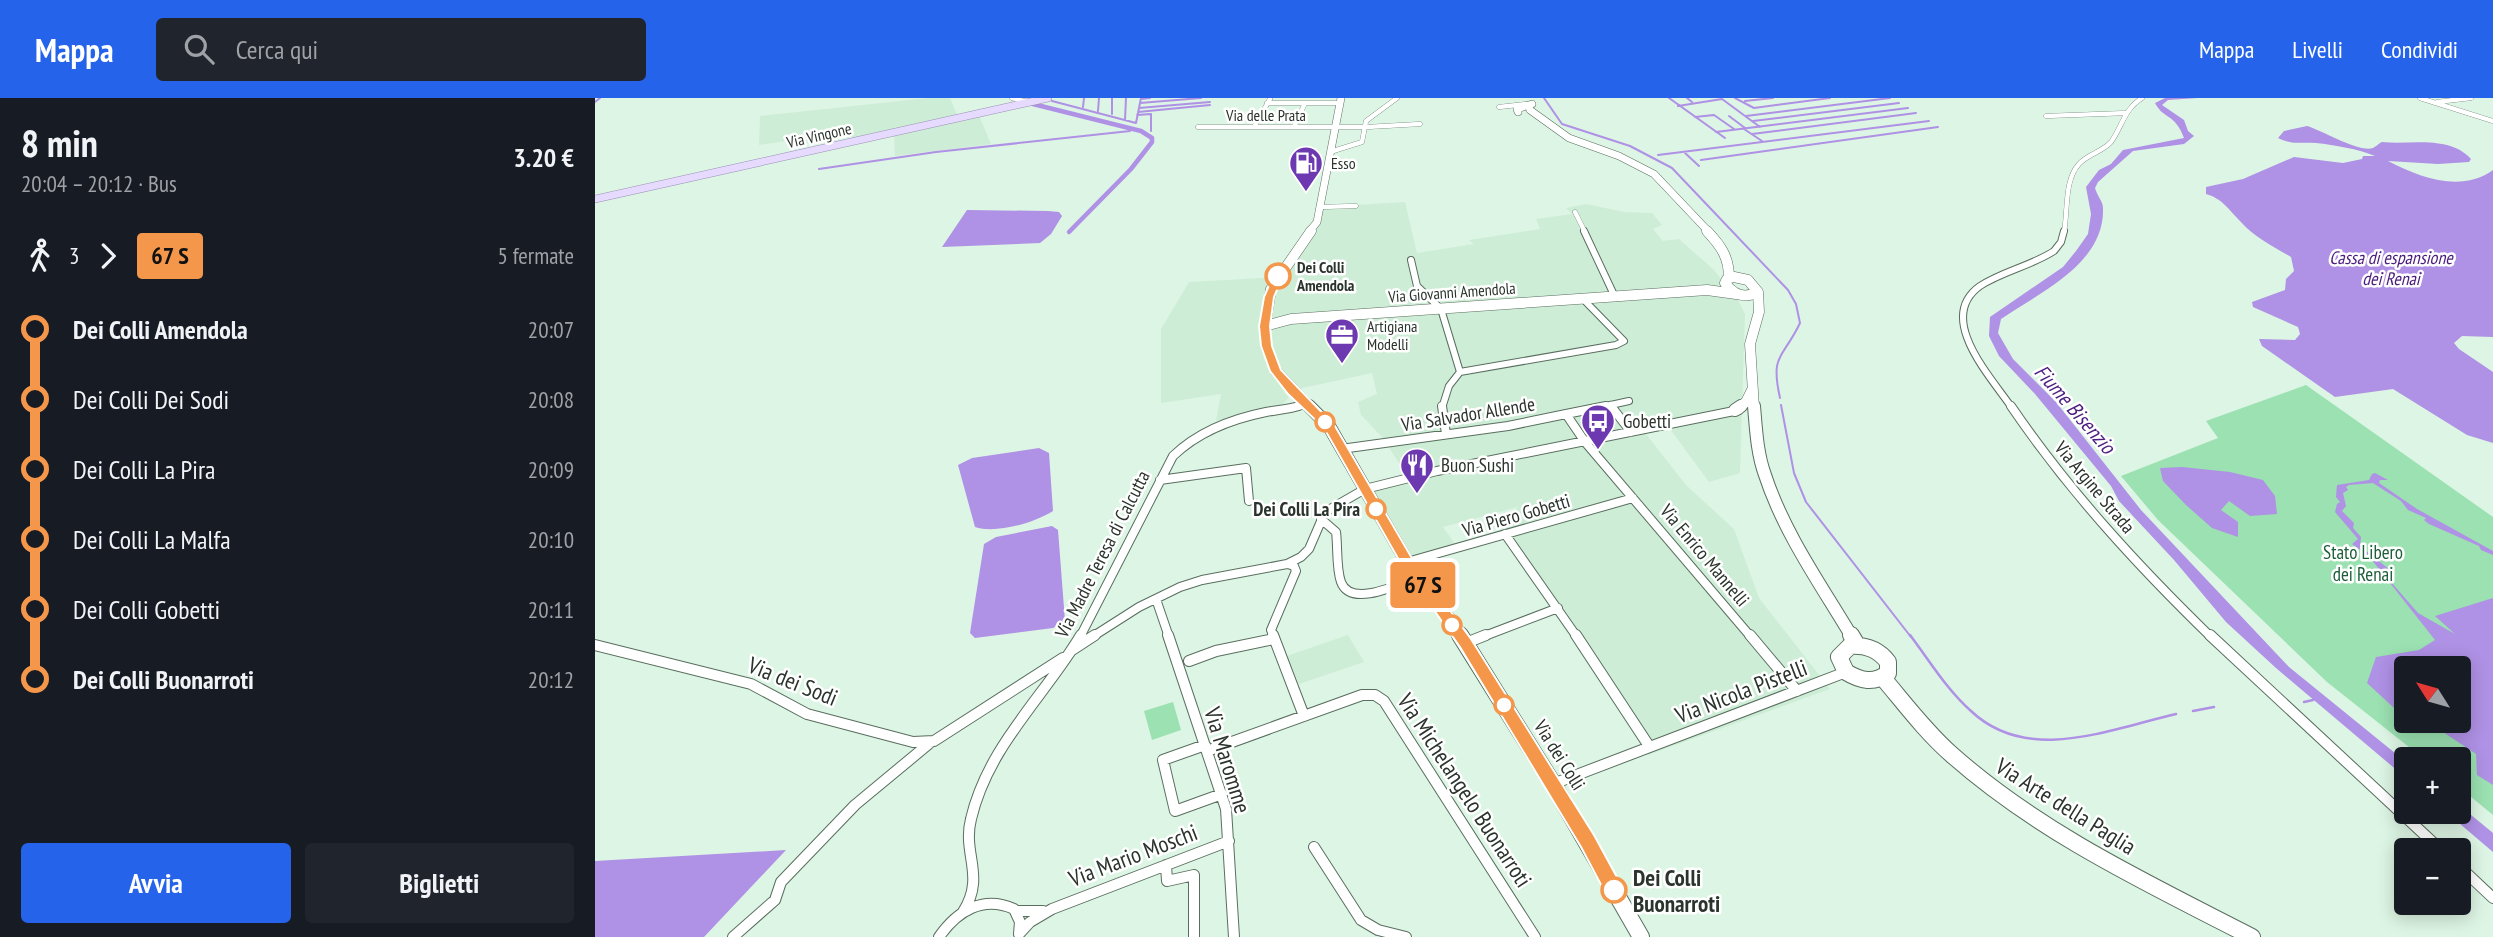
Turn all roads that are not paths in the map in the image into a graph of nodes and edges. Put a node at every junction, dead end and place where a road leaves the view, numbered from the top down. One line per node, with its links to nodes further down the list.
1 (1012, 98): 9 (street)
2 (1048, 98): 9 (main road, Via Vingone)
3 (1271, 98): 10 (street)
4 (1397, 98): 22 (street)
5 (2141, 98): 14 (street, Via Argine Strada)
6 (2420, 98): 12 (street)
7 (2471, 98): 12 (street)
8 (1340, 100): 11 (street); 21 (street, Via dei Colli)
9 (1028, 103): 24 (main road, Via Vingone)
10 (1267, 103): 11 (street); 19 (street)
11 (1305, 103): 20 (street)
12 (2434, 103): 16 (street)
13 (1526, 107): 13 (street); 29 (street)
14 (2127, 113): 15 (street); 83 (street, Via Argine Strada)
15 (2046, 116)
16 (2493, 121)
17 (1420, 124): 22 (street, Via delle Prata)
18 (1198, 127): 19 (street, Via delle Prata)
19 (1254, 127): 20 (street, Via delle Prata)
20 (1294, 127): 21 (street, Via delle Prata)
21 (1335, 127): 22 (street, Via delle Prata); 23 (street, Via dei Colli)
22 (1363, 127): 23 (street)
23 (1329, 152): 26 (street, Via dei Colli)
24 (595, 199)
25 (1356, 206): 26 (street)
26 (1319, 208): 38 (street, Via dei Colli)
27 (1575, 212): 35 (street)
28 (1411, 260): 37 (street)
29 (1729, 262): 30 (street); 31 (street)
30 (1744, 278): 31 (street); 33 (street)
31 (1727, 280): 32 (street, Via Giovanni Amendola); 34 (street)
32 (1707, 290): 34 (main road, Via Giovanni Amendola); 35 (street, Via Giovanni Amendola)
33 (1758, 292): 34 (street); 41 (street)
34 (1739, 295): 41 (street)
35 (1615, 297): 36 (street, Via Giovanni Amendola)
36 (1583, 299): 37 (street, Via Giovanni Amendola); 42 (street)
37 (1441, 309): 39 (street, Via Giovanni Amendola); 42 (street)
38 (1266, 314): 39 (street, Via Giovanni Amendola); 40 (street, Via dei Colli)
39 (1291, 320): 40 (street, Via Giovanni Amendola)
40 (1265, 326): 45 (street, Via dei Colli)
41 (1754, 328): 43 (street)
42 (1460, 372): 52 (street)
43 (1752, 390): 47 (street); 48 (main road)
44 (1629, 401): 46 (street, Via Salvador Allende)
45 (1295, 404): 54 (street, Via dei Colli); 55 (street, Via Madre Teresa di Calcutta)
46 (1610, 405): 49 (street, Via Salvador Allende); 51 (street)
47 (1753, 408): 48 (street); 50 (street)
48 (1735, 410): 50 (street); 51 (street)
49 (1566, 414): 52 (street, Via Salvador Allende); 53 (street)
50 (1755, 427): 69 (street)
51 (1631, 432): 53 (street)
52 (1445, 434): 54 (street, Via Salvador Allende)
53 (1585, 442): 56 (street); 57 (street, Via Enrico Mannelli)
54 (1341, 449): 56 (street, Via dei Colli)
55 (1160, 480): 58 (street); 70 (street, Via Madre Teresa di Calcutta)
56 (1365, 489): 59 (street); 61 (street, Via dei Colli)
57 (1633, 498): 60 (street, Via Piero Gobetti); 76 (street, Via Enrico Mannelli)
58 (1249, 501)
59 (1321, 519): 62 (street); 63 (street)
60 (1505, 534): 61 (street, Via Piero Gobetti); 65 (street)
61 (1407, 562): 63 (street, Via dei Colli)
62 (1287, 564): 64 (street); 66 (street)
63 (1417, 577): 67 (street, Via dei Colli)
64 (1156, 599): 70 (street); 80 (street, Via Maromme)
65 (1559, 608): 67 (street); 79 (street)
66 (1274, 639): 71 (street); 77 (street)
67 (1466, 643): 81 (street, Via dei Colli)
68 (595, 645): 78 (street, Via dei Sodi)
69 (1857, 645): 72 (street); 75 (street, Via Arte della Paglia)
70 (1070, 653): 73 (street); 74 (street, Via Madre Teresa di Calcutta)
71 (1189, 662)
72 (1846, 672): 75 (street); 76 (street, Via Nicola Pistelli)
73 (1038, 673): 74 (street); 78 (street)
74 (1054, 674): 88 (street, Via Madre Teresa di Calcutta)
75 (1883, 678): 102 (street, Via Arte della Paglia)
76 (1797, 691): 79 (street, Via Nicola Pistelli)
77 (1304, 716): 80 (street, Via Michelangelo Buonarroti); 100 (street, Via Michelangelo Buonarroti)
78 (934, 741): 95 (street)
79 (1649, 746): 81 (street, Via Nicola Pistelli)
80 (1206, 748): 82 (street, Via Maromme); 82 (street, Via Michelangelo Buonarroti)
81 (1553, 784): 101 (street, Via dei Colli)
82 (1222, 794): 84 (street, Via Maromme)
83 (2428, 838)
84 (1229, 841): 86 (street, Via Mario Moschi); 98 (street, Via Maromme)
85 (1314, 847): 99 (street)
86 (1166, 864): 91 (street, Via Mario Moschi); 97 (street)
87 (2471, 877): 89 (street)
88 (975, 886): 90 (street); 92 (street)
89 (2493, 898)
90 (992, 902): 92 (street); 93 (street)
91 (1052, 909): 93 (street, Via Mario Moschi); 94 (street, Via Mario Moschi)
92 (963, 912): 96 (street)
93 (1016, 912): 94 (street)
94 (1019, 935)
95 (733, 937)
96 (939, 937)
97 (1194, 937)
98 (1234, 937)
99 (1406, 937)
100 (1535, 937)
101 (1641, 937)
102 (2252, 937)

